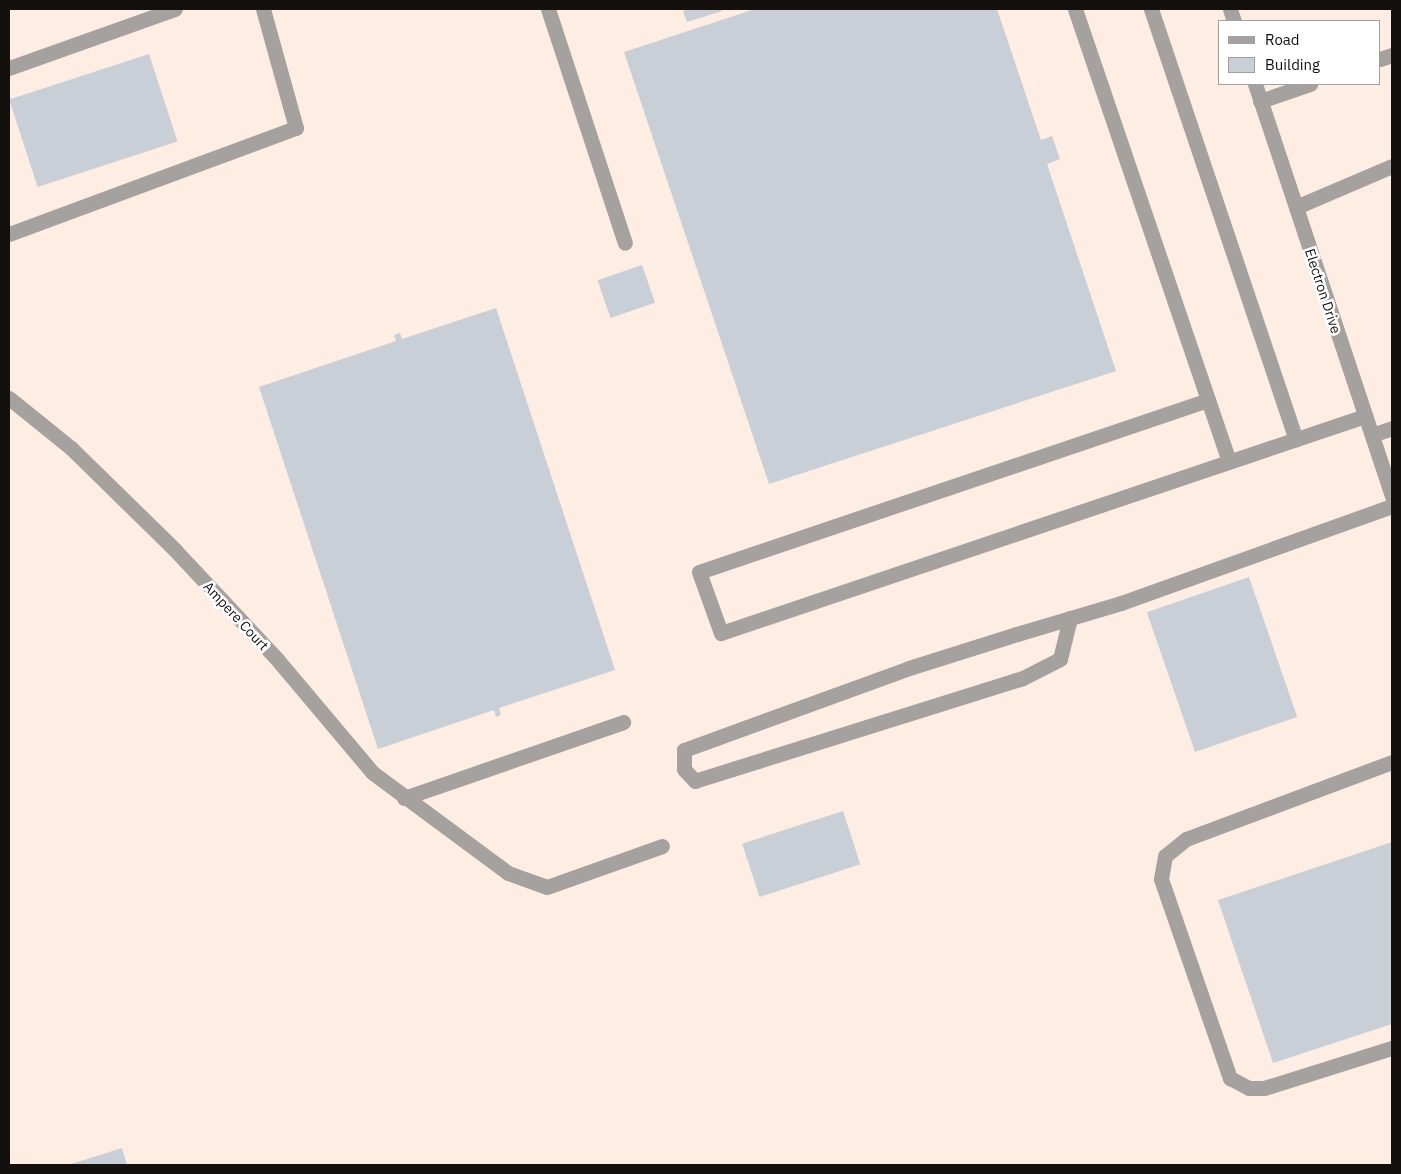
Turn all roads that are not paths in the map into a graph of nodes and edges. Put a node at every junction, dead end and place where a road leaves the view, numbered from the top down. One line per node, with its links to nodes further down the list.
1 (175, 9): 6 (street)
2 (263, 9): 12 (street)
3 (548, 9): 13 (street)
4 (1075, 9): 15 (street)
5 (1150, 9): 19 (street)
6 (9, 68)
7 (1255, 85): 9 (street, Electron Drive)
8 (1307, 85): 9 (street)
9 (1260, 101): 11 (street, Electron Drive)
10 (1392, 166): 11 (street)
11 (1296, 207): 16 (street, Electron Drive)
12 (9, 234)
13 (625, 243)
14 (9, 398): 26 (street, Ampere Court)
15 (1208, 400): 20 (street); 20 (street)
16 (1365, 416): 18 (street, Electron Drive); 19 (street)
17 (1392, 428): 18 (street)
18 (1372, 435): 21 (street, Electron Drive)
19 (1296, 439): 20 (street)
20 (1229, 462)
21 (1392, 497)
22 (1392, 506): 23 (street)
23 (1070, 618): 23 (street)
24 (623, 722): 26 (street)
25 (1392, 762): 28 (street)
26 (404, 798): 27 (street, Ampere Court)
27 (662, 846)
28 (1392, 1048)

